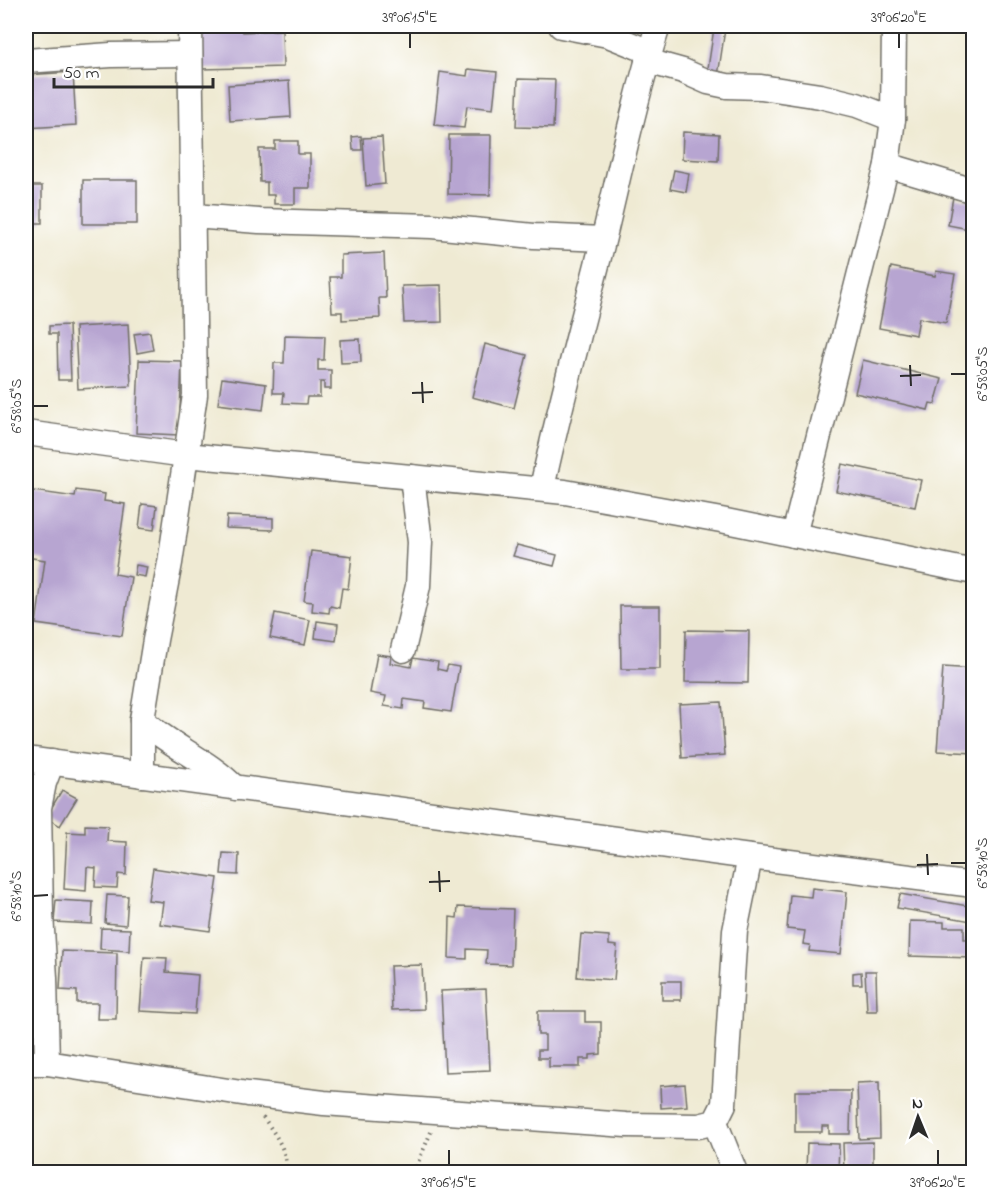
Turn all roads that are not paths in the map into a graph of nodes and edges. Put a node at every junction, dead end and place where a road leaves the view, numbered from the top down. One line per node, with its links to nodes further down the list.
1 (190, 26): 5 (street)
2 (561, 26): 6 (street)
3 (658, 26): 6 (street)
4 (894, 26): 8 (street)
5 (190, 54): 7 (street); 11 (street)
6 (648, 56): 8 (street); 12 (street)
7 (26, 61)
8 (893, 119): 9 (street)
9 (887, 165): 10 (street); 17 (street)
10 (974, 191)
11 (193, 216): 12 (street); 14 (street)
12 (603, 239): 16 (street)
13 (26, 433): 14 (street)
14 (186, 455): 15 (street); 20 (street)
15 (412, 477): 16 (street); 19 (street)
16 (542, 488): 17 (street)
17 (794, 534): 18 (street)
18 (974, 572)
19 (403, 650)
20 (142, 720): 23 (street); 24 (street)
21 (26, 759): 22 (street)
22 (52, 762): 23 (street); 27 (street)
23 (142, 775): 24 (street)
24 (235, 788): 25 (street)
25 (750, 857): 26 (street); 29 (street)
26 (974, 885)
27 (33, 915): 28 (street)
28 (36, 1063): 29 (street)
29 (715, 1122): 30 (street)
30 (735, 1173)

